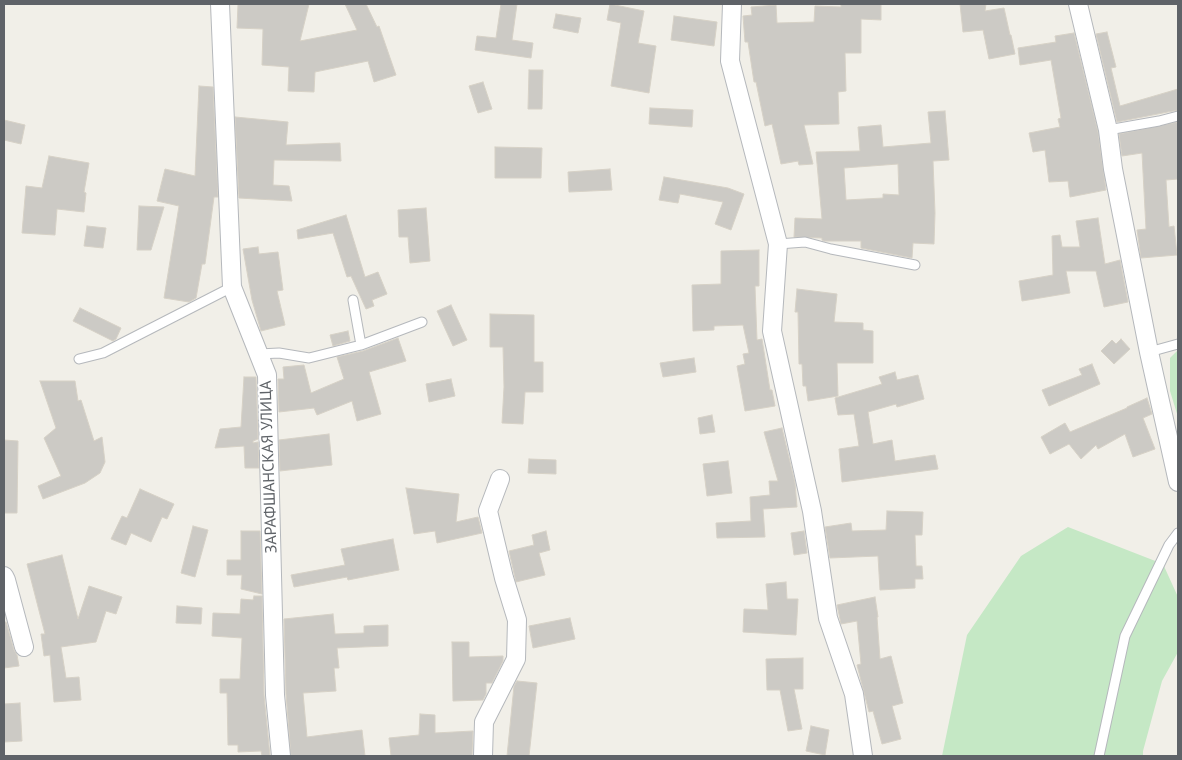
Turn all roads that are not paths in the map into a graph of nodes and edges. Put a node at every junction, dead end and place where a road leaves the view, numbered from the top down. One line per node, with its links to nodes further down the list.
1 (220, 4): 8 (street, ЗАРАФШАНСКАЯ УЛИЦА)
2 (732, 4): 6 (street)
3 (1078, 4): 5 (street)
4 (1178, 116): 5 (lane)
5 (1108, 130): 13 (street)
6 (778, 244): 7 (lane); 23 (street)
7 (915, 265)
8 (232, 287): 14 (street, ЗАРАФШАНСКАЯ УЛИЦА); 15 (lane)
9 (353, 300): 12 (lane)
10 (422, 322): 12 (lane)
11 (1178, 344): 13 (lane)
12 (361, 345): 14 (lane)
13 (1149, 352): 17 (street)
14 (259, 354): 21 (street, ЗАРАФШАНСКАЯ УЛИЦА)
15 (79, 359)
16 (500, 479): 22 (street)
17 (1178, 482)
18 (1178, 533): 24 (lane)
19 (4, 576): 20 (street)
20 (24, 647)
21 (281, 756)
22 (483, 756)
23 (863, 756)
24 (1099, 756)

